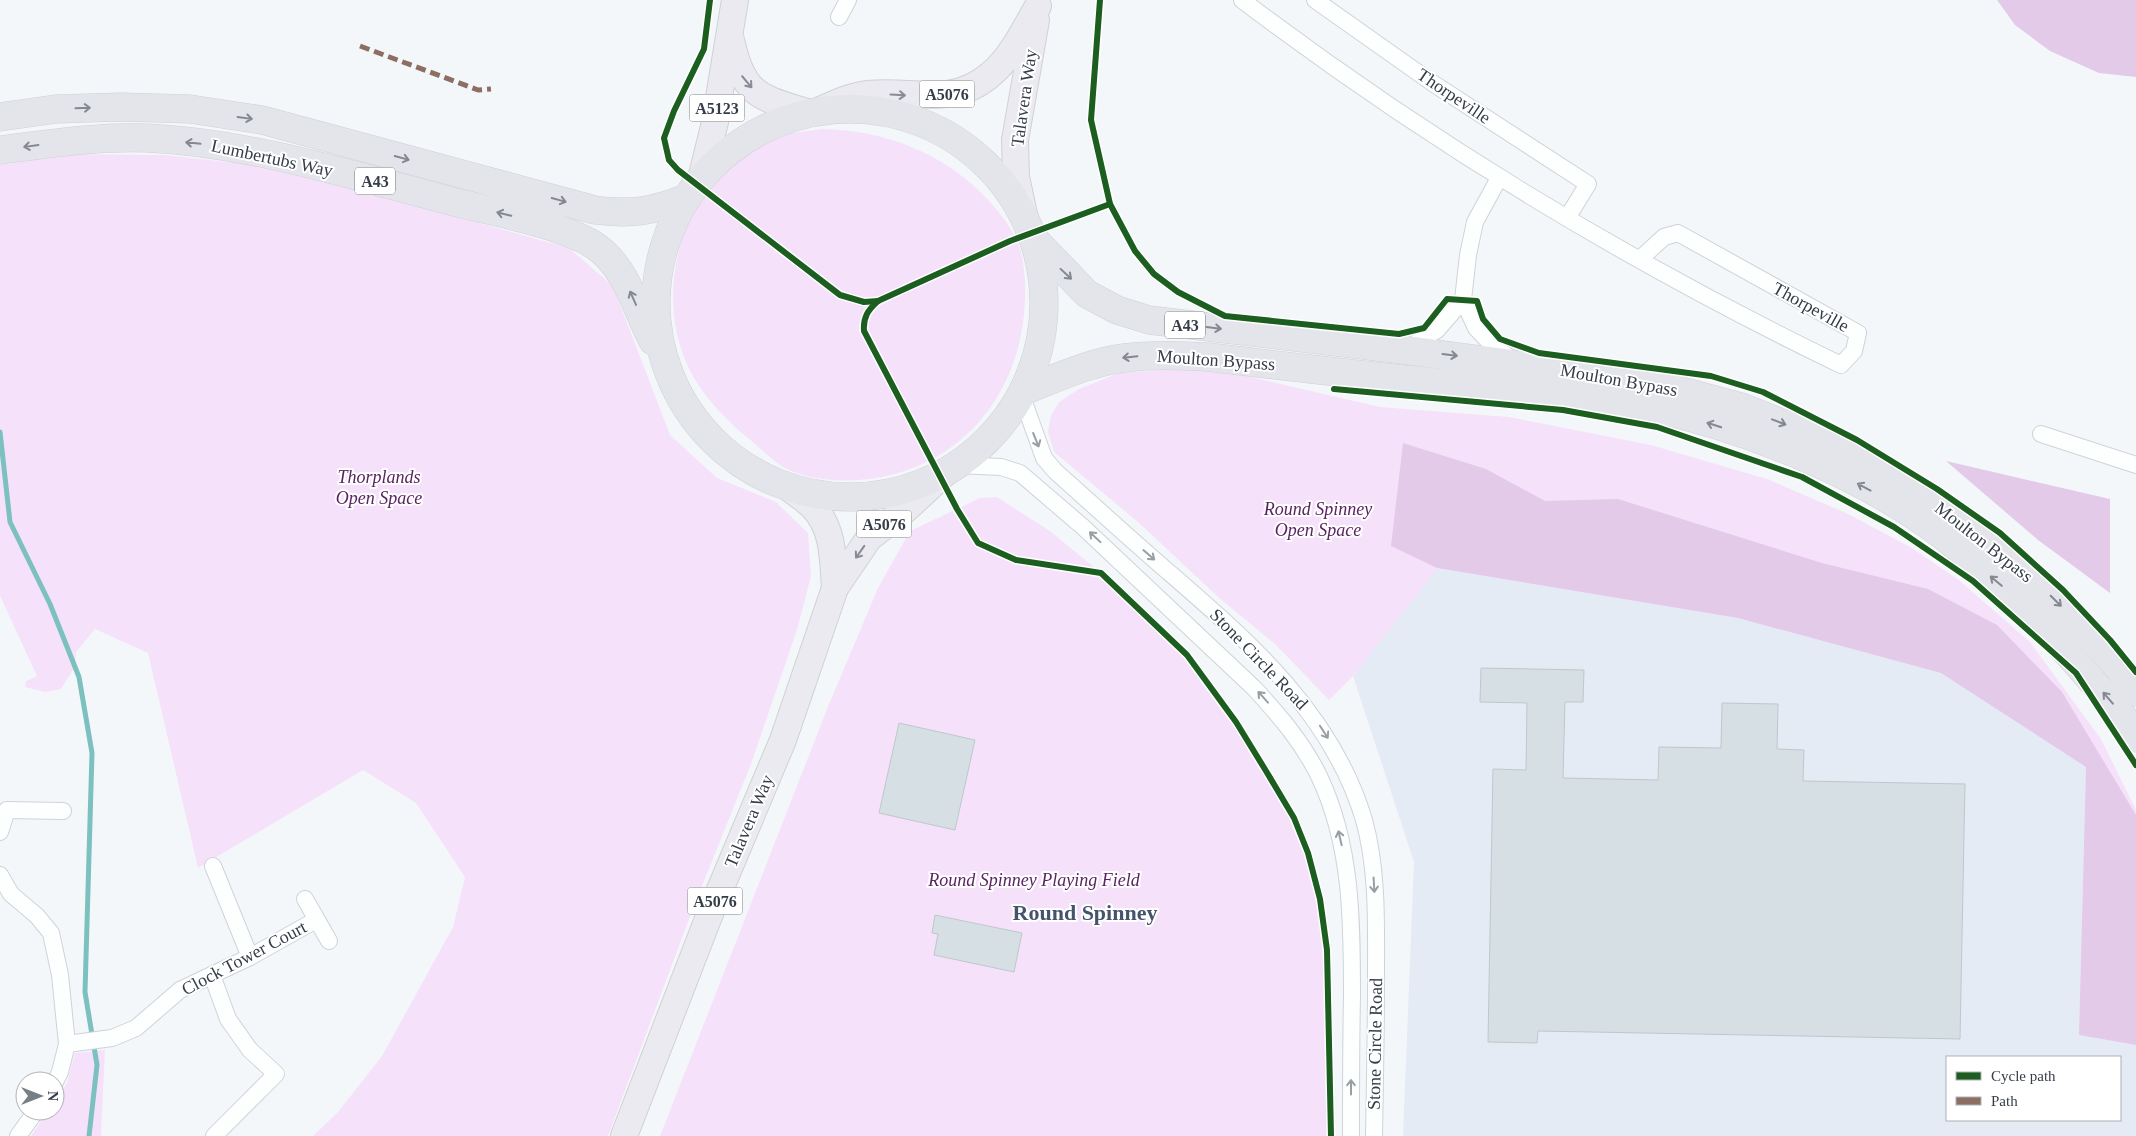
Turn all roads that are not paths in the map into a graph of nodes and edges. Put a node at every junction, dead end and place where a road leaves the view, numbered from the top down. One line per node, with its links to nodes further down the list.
1 (735, 0): 7 (main road, A5123)
2 (848, 0): 6 (street)
3 (1242, 0): 11 (street, Thorpeville)
4 (1315, 0): 13 (street, Thorpeville)
5 (1039, 3): 8 (main road, Talavera Way / A5076, one-way to 5); 14 (main road, Talavera Way / A5076)
6 (839, 17)
7 (731, 37): 8 (main road, A5123, one-way to 8); 12 (main road, A5123)
8 (814, 112): 12 (highway, A43); 14 (highway, A43)
9 (0, 117): 12 (highway, Lumbertubs Way / A43, one-way to 12)
10 (0, 150): 19 (highway, Lumbertubs Way / A43, one-way to 10)
11 (1499, 178): 13 (street, Thorpeville); 16 (street)
12 (694, 188): 19 (highway, A43)
13 (1567, 218): 15 (street, Thorpeville)
14 (1029, 229): 17 (highway, Moulton Bypass / A43, one-way to 17); 20 (highway, A43)
15 (1640, 258): 15 (street, Thorpeville)
16 (1463, 300): 17 (street); 18 (street)
17 (1405, 350): 18 (highway, Moulton Bypass / A43, one-way to 18)
18 (1520, 364): 26 (highway, Moulton Bypass / A43, one-way to 26)
19 (669, 374): 24 (highway, A43)
20 (1022, 393): 23 (highway, A43); 27 (highway, Moulton Bypass / A43, one-way to 20); 44 (street, Stone Circle Road, one-way to 44)
21 (2041, 434): 22 (street)
22 (2136, 465)
23 (952, 469): 24 (highway, A43); 25 (main road, Talavera Way / A5076, one-way to 25); 43 (street, Stone Circle Road, one-way to 23)
24 (789, 488): 25 (main road, Talavera Way / A5076)
25 (834, 588): 42 (main road, Talavera Way / A5076)
26 (2136, 692)
27 (2136, 738)
28 (63, 812): 29 (street)
29 (0, 832)
30 (213, 866): 35 (street)
31 (0, 875): 37 (street)
32 (305, 899): 33 (street, Clock Tower Court)
33 (316, 920): 34 (street, Clock Tower Court); 35 (street, Clock Tower Court)
34 (329, 941)
35 (250, 957): 36 (street, Clock Tower Court)
36 (212, 975): 37 (street, Clock Tower Court); 41 (street)
37 (67, 1044): 38 (street)
38 (60, 1071)
39 (29, 1121): 40 (street)
40 (18, 1136)
41 (214, 1136)
42 (624, 1136)
43 (1351, 1136)
44 (1374, 1136)

